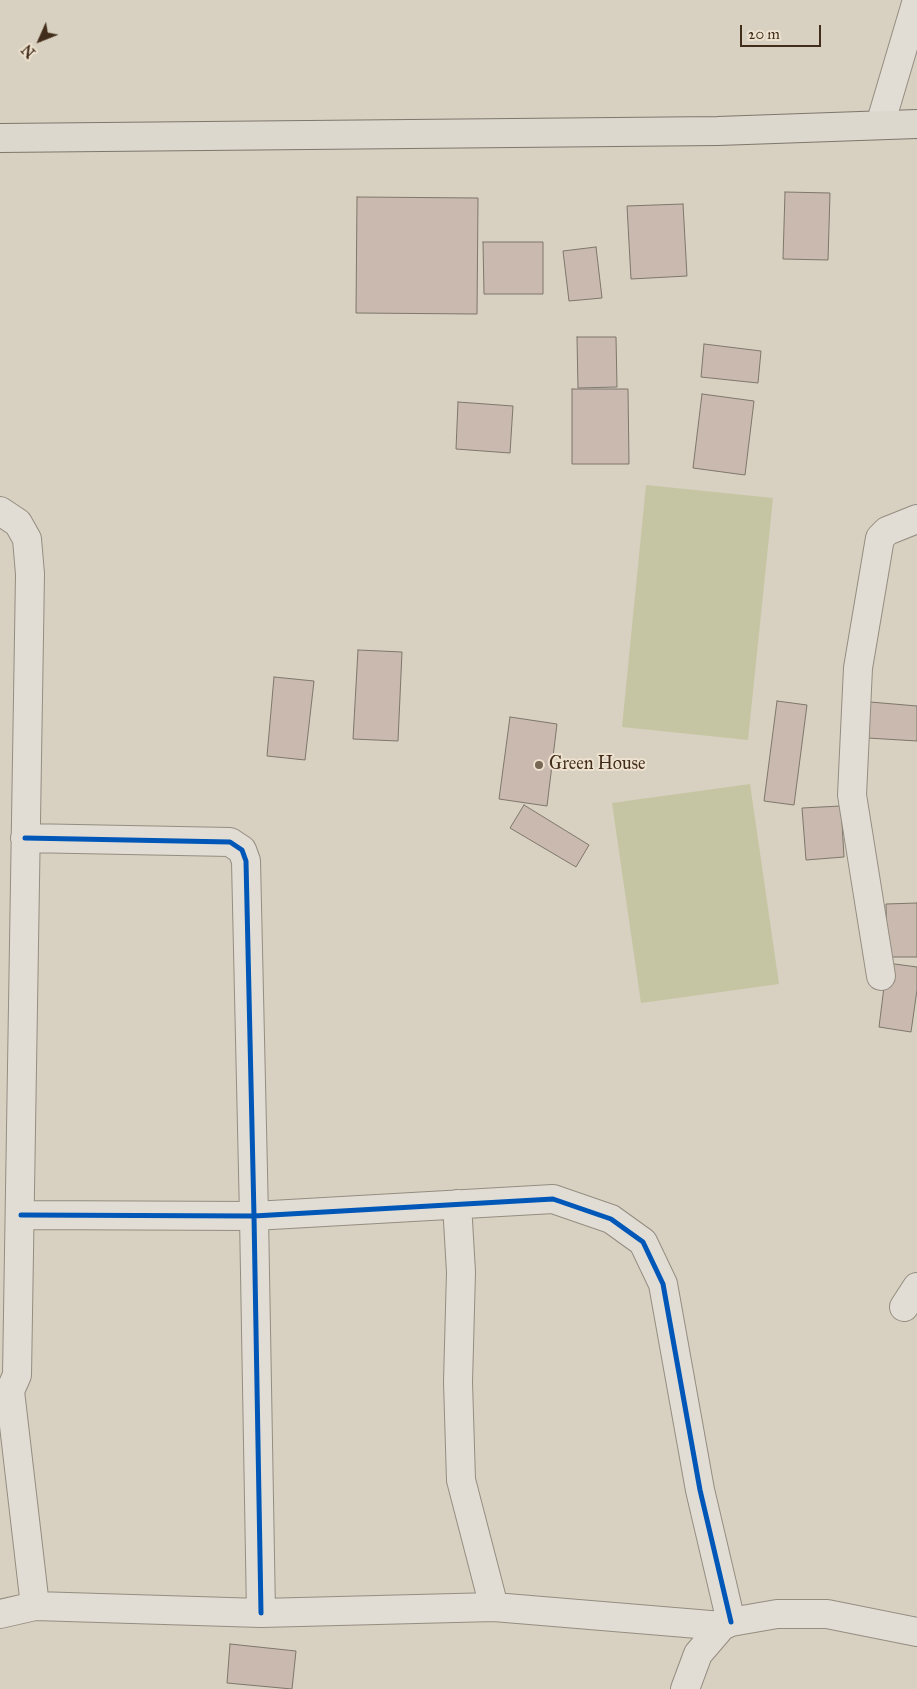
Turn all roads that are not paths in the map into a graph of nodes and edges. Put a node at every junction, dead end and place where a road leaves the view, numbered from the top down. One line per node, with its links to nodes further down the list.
1 (917, 0): 3 (street)
2 (917, 124): 3 (main road)
3 (880, 125): 4 (main road)
4 (0, 138)
5 (0, 511): 7 (street)
6 (917, 519): 8 (street)
7 (25, 838): 10 (street); 11 (street)
8 (881, 976)
9 (456, 1204): 11 (street); 14 (street); 17 (street)
10 (21, 1215): 11 (street); 12 (street)
11 (254, 1216): 15 (street)
12 (5, 1394): 13 (street)
13 (35, 1606): 15 (street); 16 (street)
14 (494, 1607): 15 (street); 17 (street)
15 (261, 1613)
16 (0, 1614)
17 (726, 1624): 18 (street); 19 (street)
18 (917, 1632)
19 (685, 1689)

